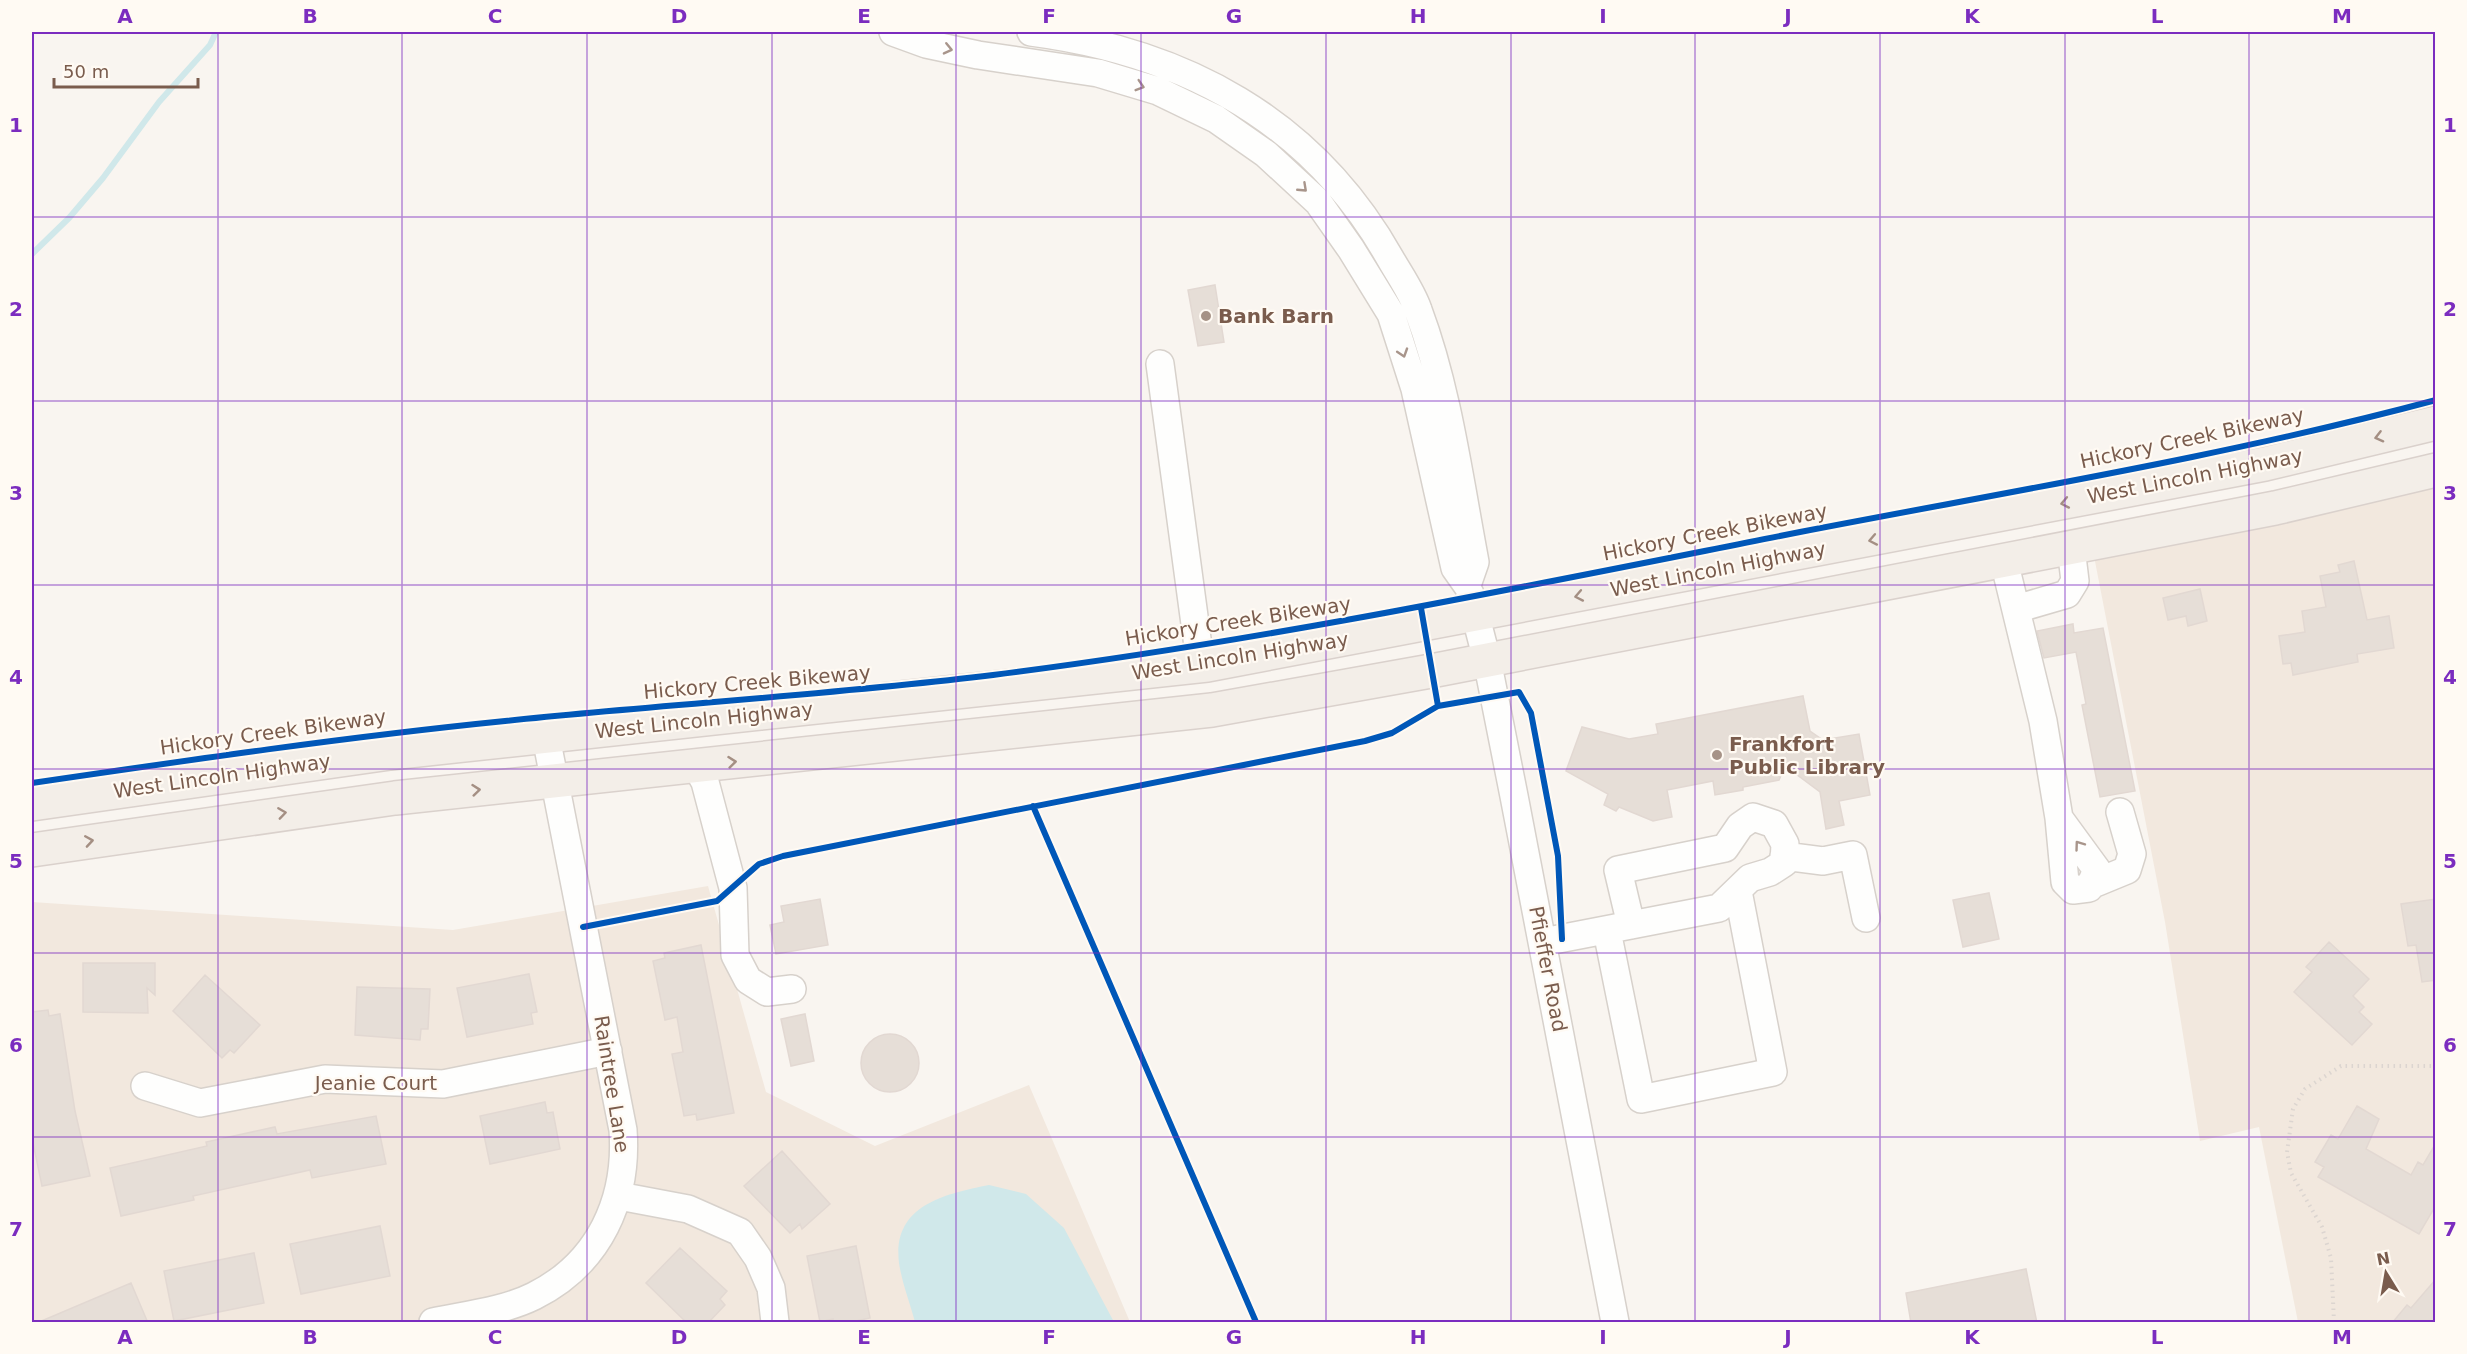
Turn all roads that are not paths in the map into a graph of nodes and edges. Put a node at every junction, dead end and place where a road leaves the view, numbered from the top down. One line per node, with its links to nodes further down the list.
1 (893, 32): 8 (street, Pfieffer Road, one-way to 8)
2 (1031, 32): 8 (street)
3 (1160, 364): 12 (street)
4 (2436, 423): 10 (main road, West Lincoln Highway, one-way to 10)
5 (2436, 470): 6 (main road)
6 (2071, 548): 7 (main road); 9 (street)
7 (2004, 561): 9 (street); 11 (main road)
8 (1467, 585): 10 (street, Pfieffer Road)
9 (2016, 609): 17 (street)
10 (1476, 616): 11 (street, Pfieffer Road); 12 (main road, West Lincoln Highway)
11 (1487, 660): 14 (main road, one-way to 11); 24 (street, Pfieffer Road)
12 (1207, 665): 13 (main road, West Lincoln Highway)
13 (546, 737): 15 (street, Raintree Lane); 16 (main road, West Lincoln Highway)
14 (696, 766): 15 (main road); 25 (street)
15 (554, 781): 19 (main road, one-way to 15); 26 (street, Raintree Lane)
16 (32, 804)
17 (2120, 812)
18 (1725, 848): 20 (street); 21 (street); 23 (street)
19 (32, 850)
20 (1784, 856): 21 (street); 22 (street)
21 (1744, 885): 23 (street); 23 (street)
22 (1866, 918)
23 (1619, 928): 24 (street)
24 (1543, 942): 31 (street, Pfieffer Road)
25 (792, 989)
26 (608, 1051): 27 (street, Jeanie Court); 28 (street, Raintree Lane)
27 (145, 1086)
28 (619, 1196): 29 (street, Raintree Lane); 30 (street)
29 (433, 1323)
30 (775, 1323)
31 (1616, 1323)

